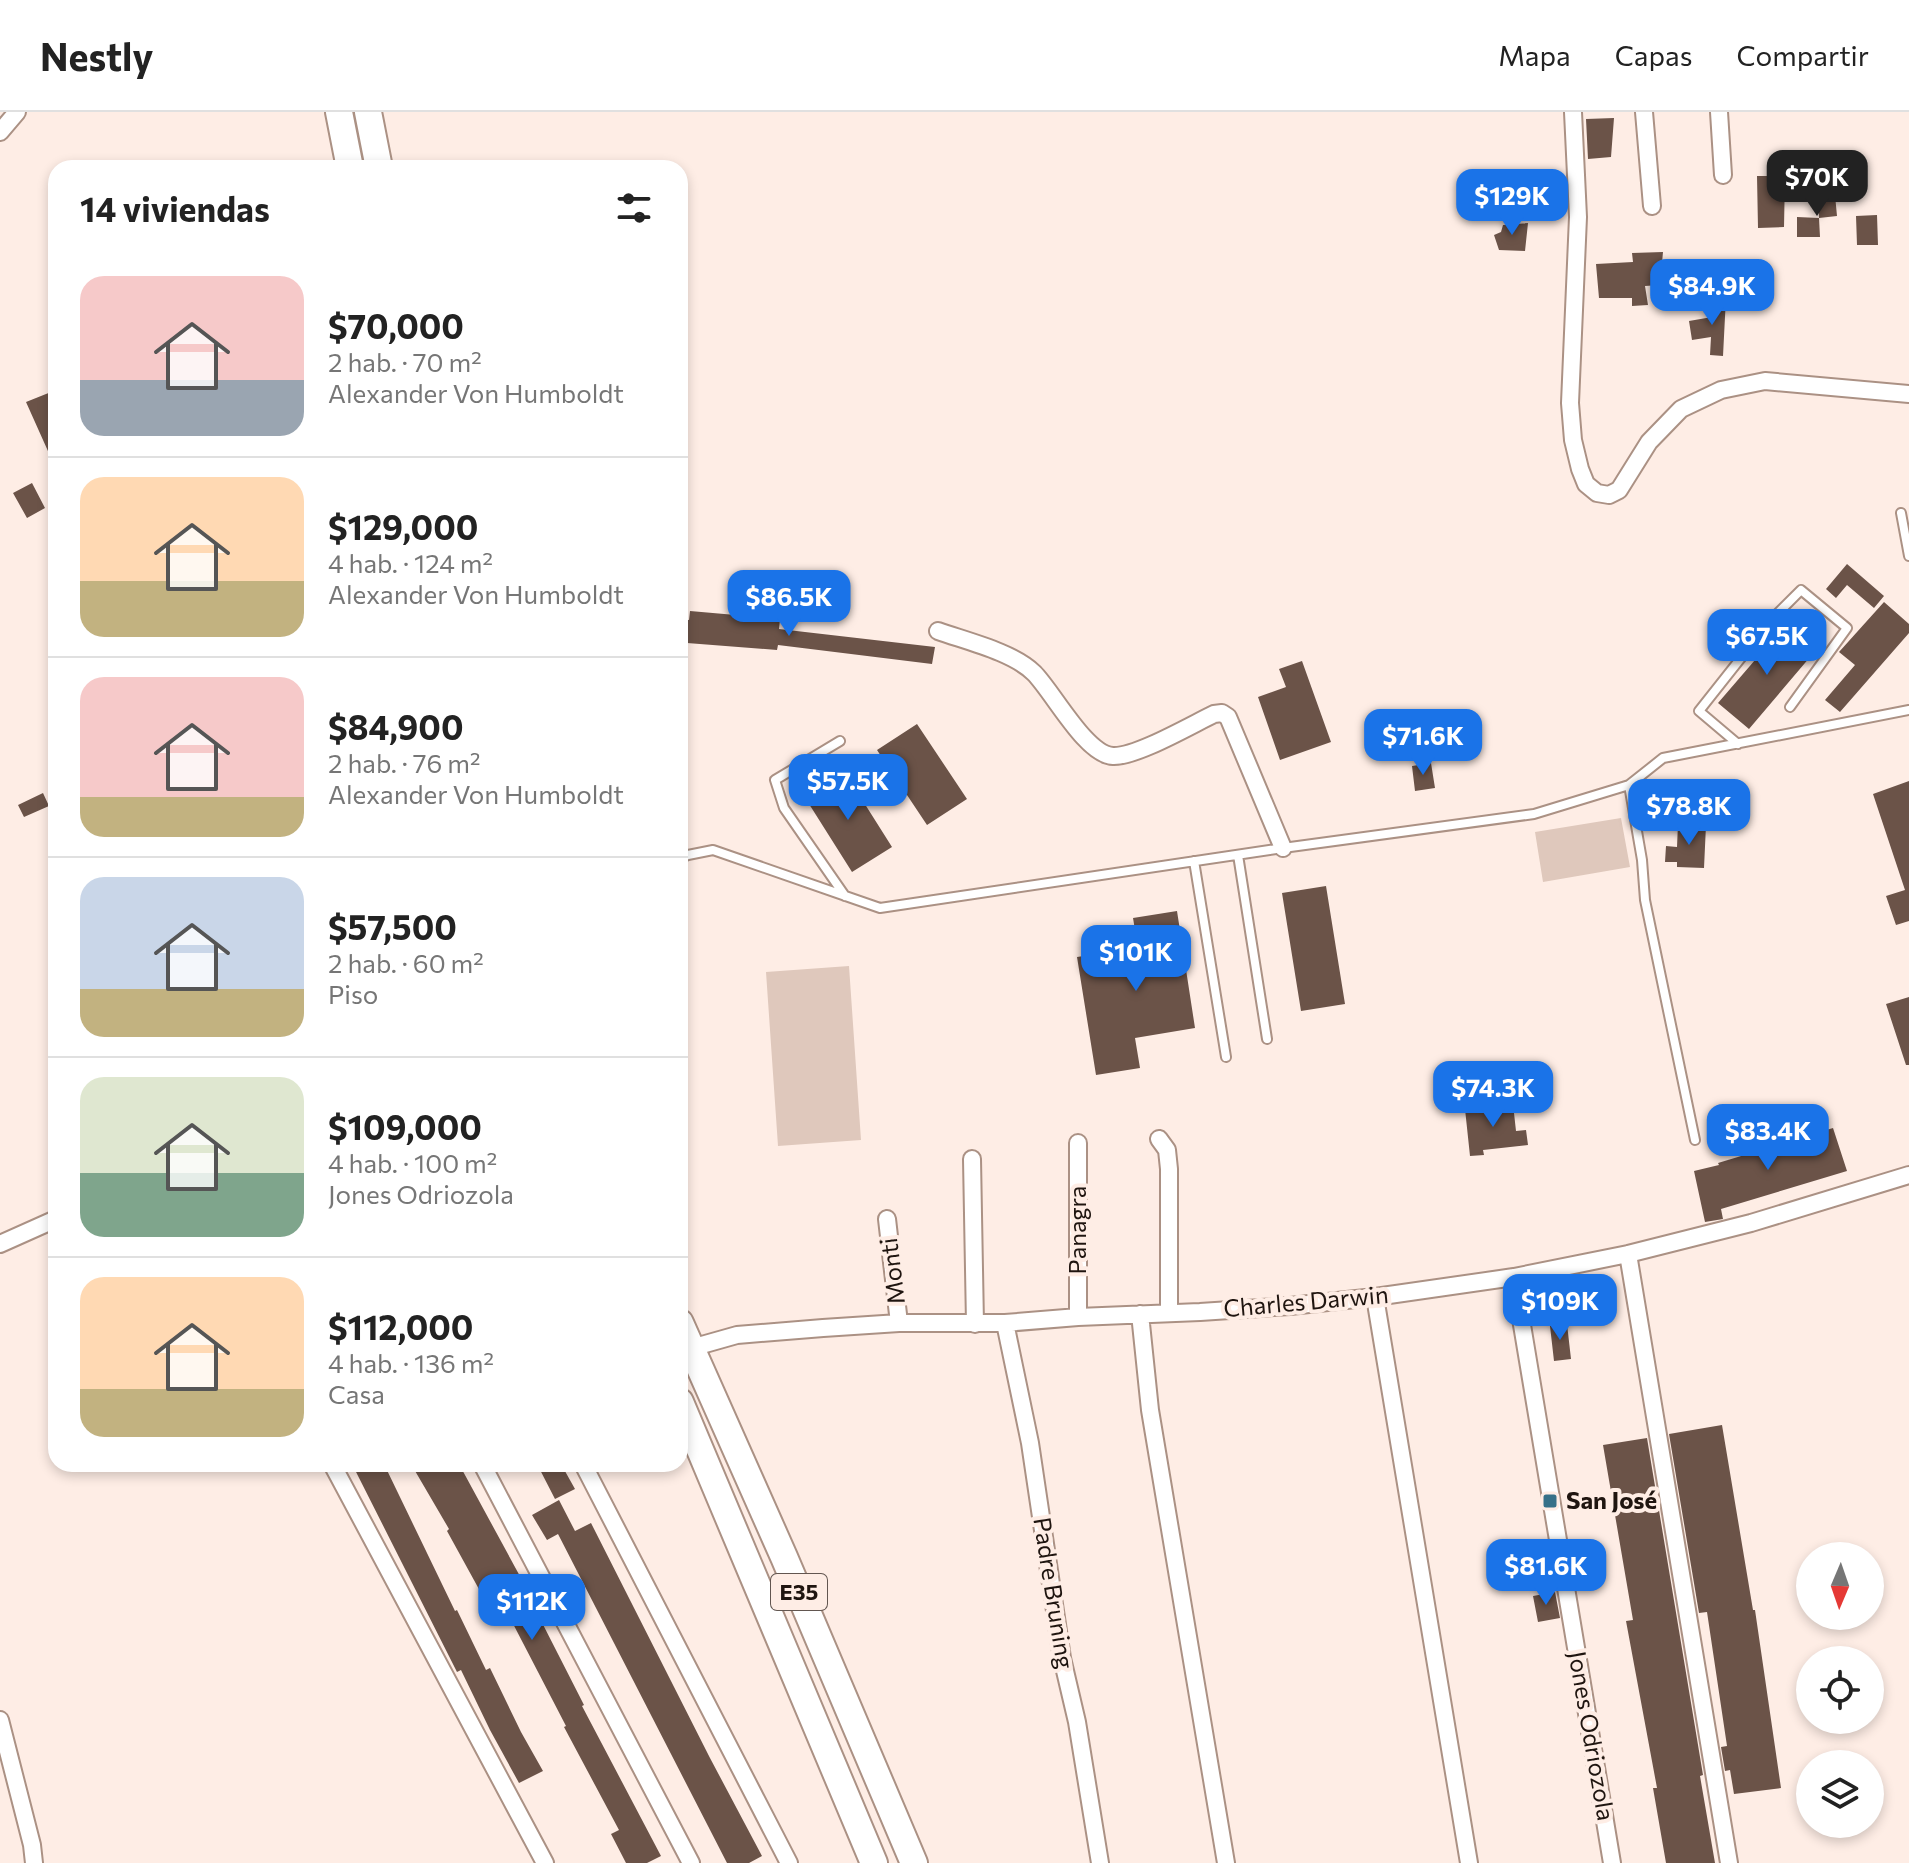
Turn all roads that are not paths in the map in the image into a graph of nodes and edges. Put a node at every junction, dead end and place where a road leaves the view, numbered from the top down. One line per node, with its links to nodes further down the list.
1 (17, 112): 7 (street)
2 (339, 112): 8 (highway)
3 (368, 112): 9 (highway)
4 (1573, 112): 12 (street)
5 (1644, 112): 11 (street)
6 (1719, 112): 10 (street)
7 (0, 132)
8 (348, 160)
9 (377, 160)
10 (1723, 175)
11 (1652, 206)
12 (1909, 394)
13 (1901, 513): 14 (lane)
14 (1909, 556)
15 (938, 631): 21 (street)
16 (1790, 707): 19 (lane)
17 (1909, 710): 19 (lane)
18 (840, 741): 25 (lane)
19 (1738, 744): 20 (lane)
20 (1629, 785): 21 (lane); 29 (lane)
21 (1283, 848): 23 (lane)
22 (688, 855): 25 (lane)
23 (1238, 855): 24 (lane); 26 (lane)
24 (1194, 861): 25 (lane); 27 (lane)
25 (846, 897)
26 (1267, 1039)
27 (1226, 1057)
28 (1159, 1139): 39 (street)
29 (1695, 1140)
30 (1078, 1143): 41 (street, Panagra)
31 (972, 1159): 44 (street)
32 (1909, 1175): 36 (street, Charles Darwin)
33 (887, 1219): 42 (street, Monti)
34 (48, 1223): 35 (street)
35 (0, 1244)
36 (1628, 1254): 37 (street, Charles Darwin); 64 (street)
37 (1514, 1277): 38 (street, Charles Darwin); 63 (street, Jones Odriozola)
38 (1375, 1297): 39 (street, Charles Darwin); 62 (street)
39 (1169, 1312): 40 (street, Charles Darwin)
40 (1140, 1314): 41 (street, Charles Darwin); 61 (street)
41 (1078, 1317): 43 (street, Charles Darwin)
42 (899, 1323): 44 (street, Charles Darwin); 46 (street, Charles Darwin)
43 (1005, 1323): 44 (street, Charles Darwin); 60 (street, Padre Bruning)
44 (975, 1324)
45 (688, 1341): 46 (highway, E35)
46 (691, 1348): 51 (highway, E35)
47 (688, 1421): 52 (highway, E35)
48 (336, 1472): 55 (street)
49 (486, 1472): 56 (street)
50 (587, 1472): 57 (street)
51 (784, 1557): 52 (highway); 59 (highway, E35)
52 (752, 1570): 58 (highway, E35)
53 (0, 1720): 54 (street)
54 (34, 1863)
55 (545, 1863)
56 (691, 1863)
57 (789, 1863)
58 (874, 1863)
59 (914, 1863)
60 (1100, 1863)
61 (1226, 1863)
62 (1469, 1863)
63 (1612, 1863)
64 (1729, 1863)

